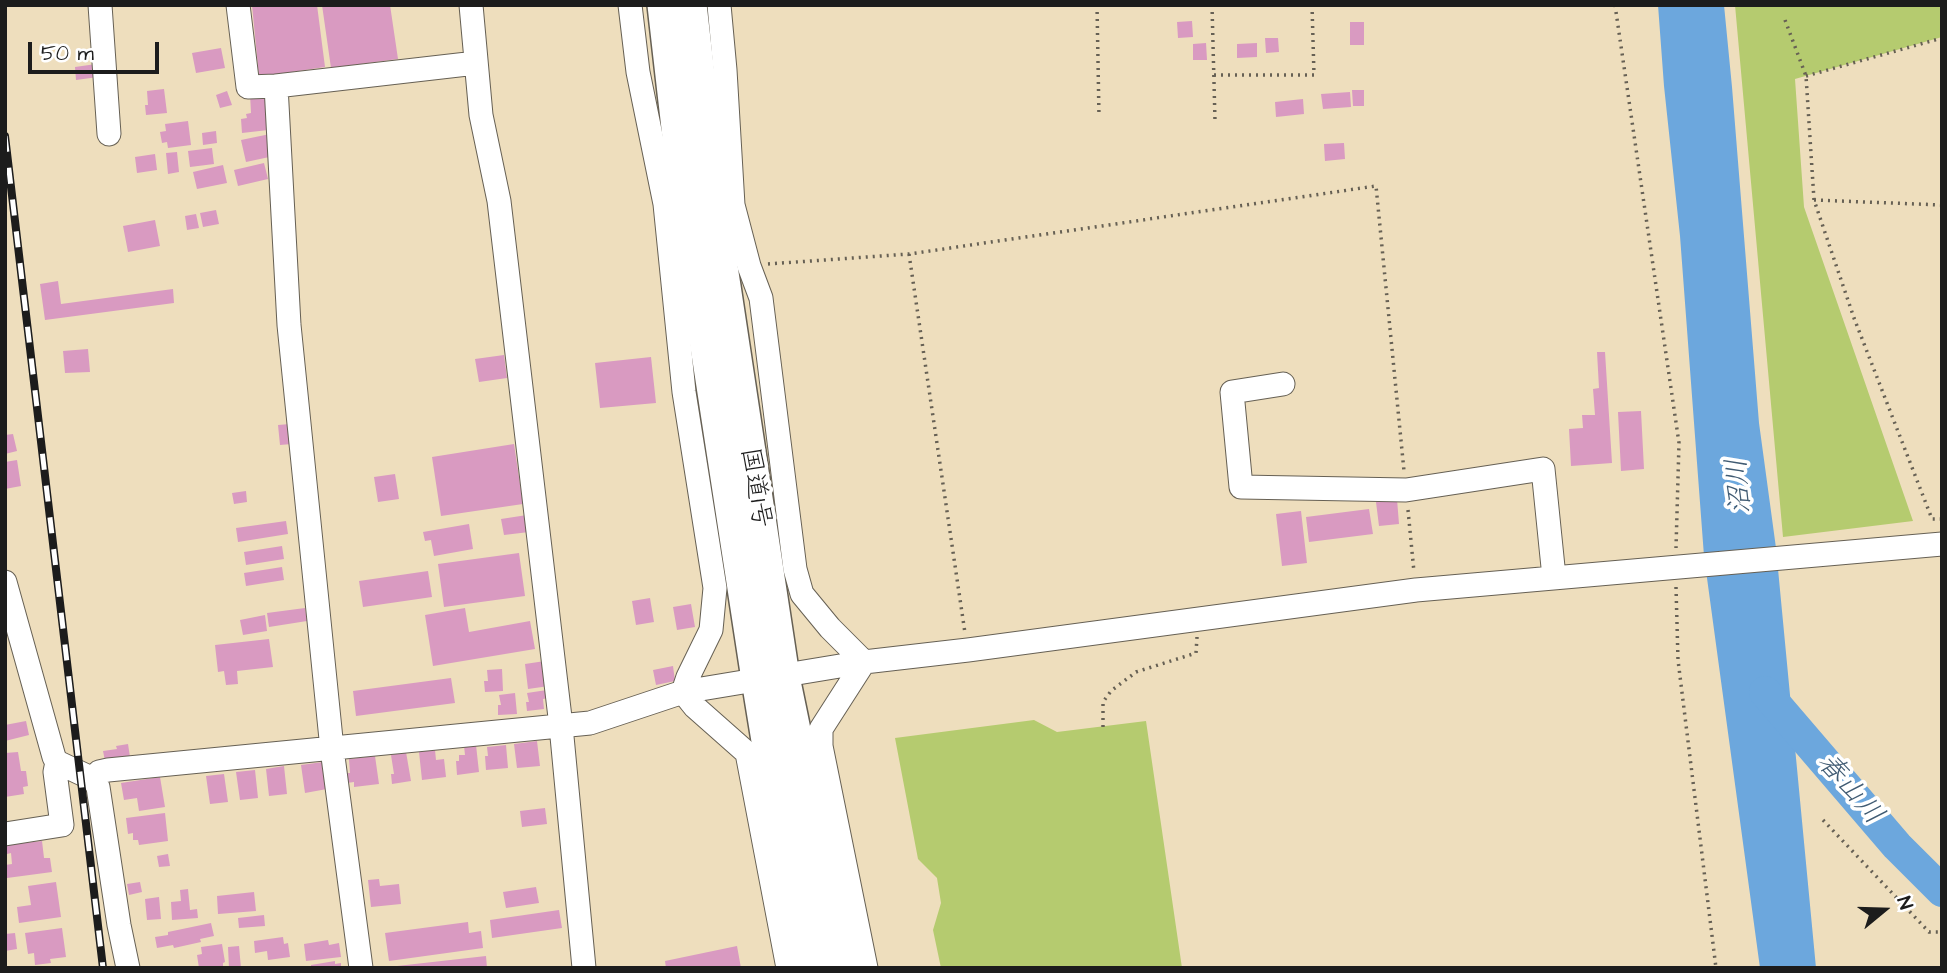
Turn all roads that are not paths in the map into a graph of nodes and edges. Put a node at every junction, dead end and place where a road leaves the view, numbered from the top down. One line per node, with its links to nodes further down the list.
1 (100, 5): 10 (street)
2 (238, 5): 9 (street)
3 (471, 5): 8 (street)
4 (630, 5): 17 (street)
5 (664, 5): 16 (highway, 国道1号)
6 (690, 5): 16 (highway, 国道1号)
7 (719, 5): 15 (street)
8 (476, 63): 9 (street); 18 (street)
9 (276, 86): 19 (street)
10 (109, 134)
11 (1283, 384): 13 (street)
12 (1942, 544): 13 (street)
13 (1554, 578): 15 (street)
14 (5, 582): 20 (street)
15 (864, 662): 16 (street); 29 (street)
16 (771, 678): 17 (street); 27 (highway, 国道1号); 28 (highway, 国道1号)
17 (683, 692): 18 (street); 26 (street)
18 (561, 726): 19 (street); 25 (street)
19 (332, 749): 21 (street); 24 (street)
20 (57, 762): 21 (street); 22 (street)
21 (93, 779): 23 (street)
22 (5, 834)
23 (128, 968)
24 (361, 968)
25 (584, 968)
26 (788, 968)
27 (814, 968)
28 (843, 968)
29 (866, 968)

